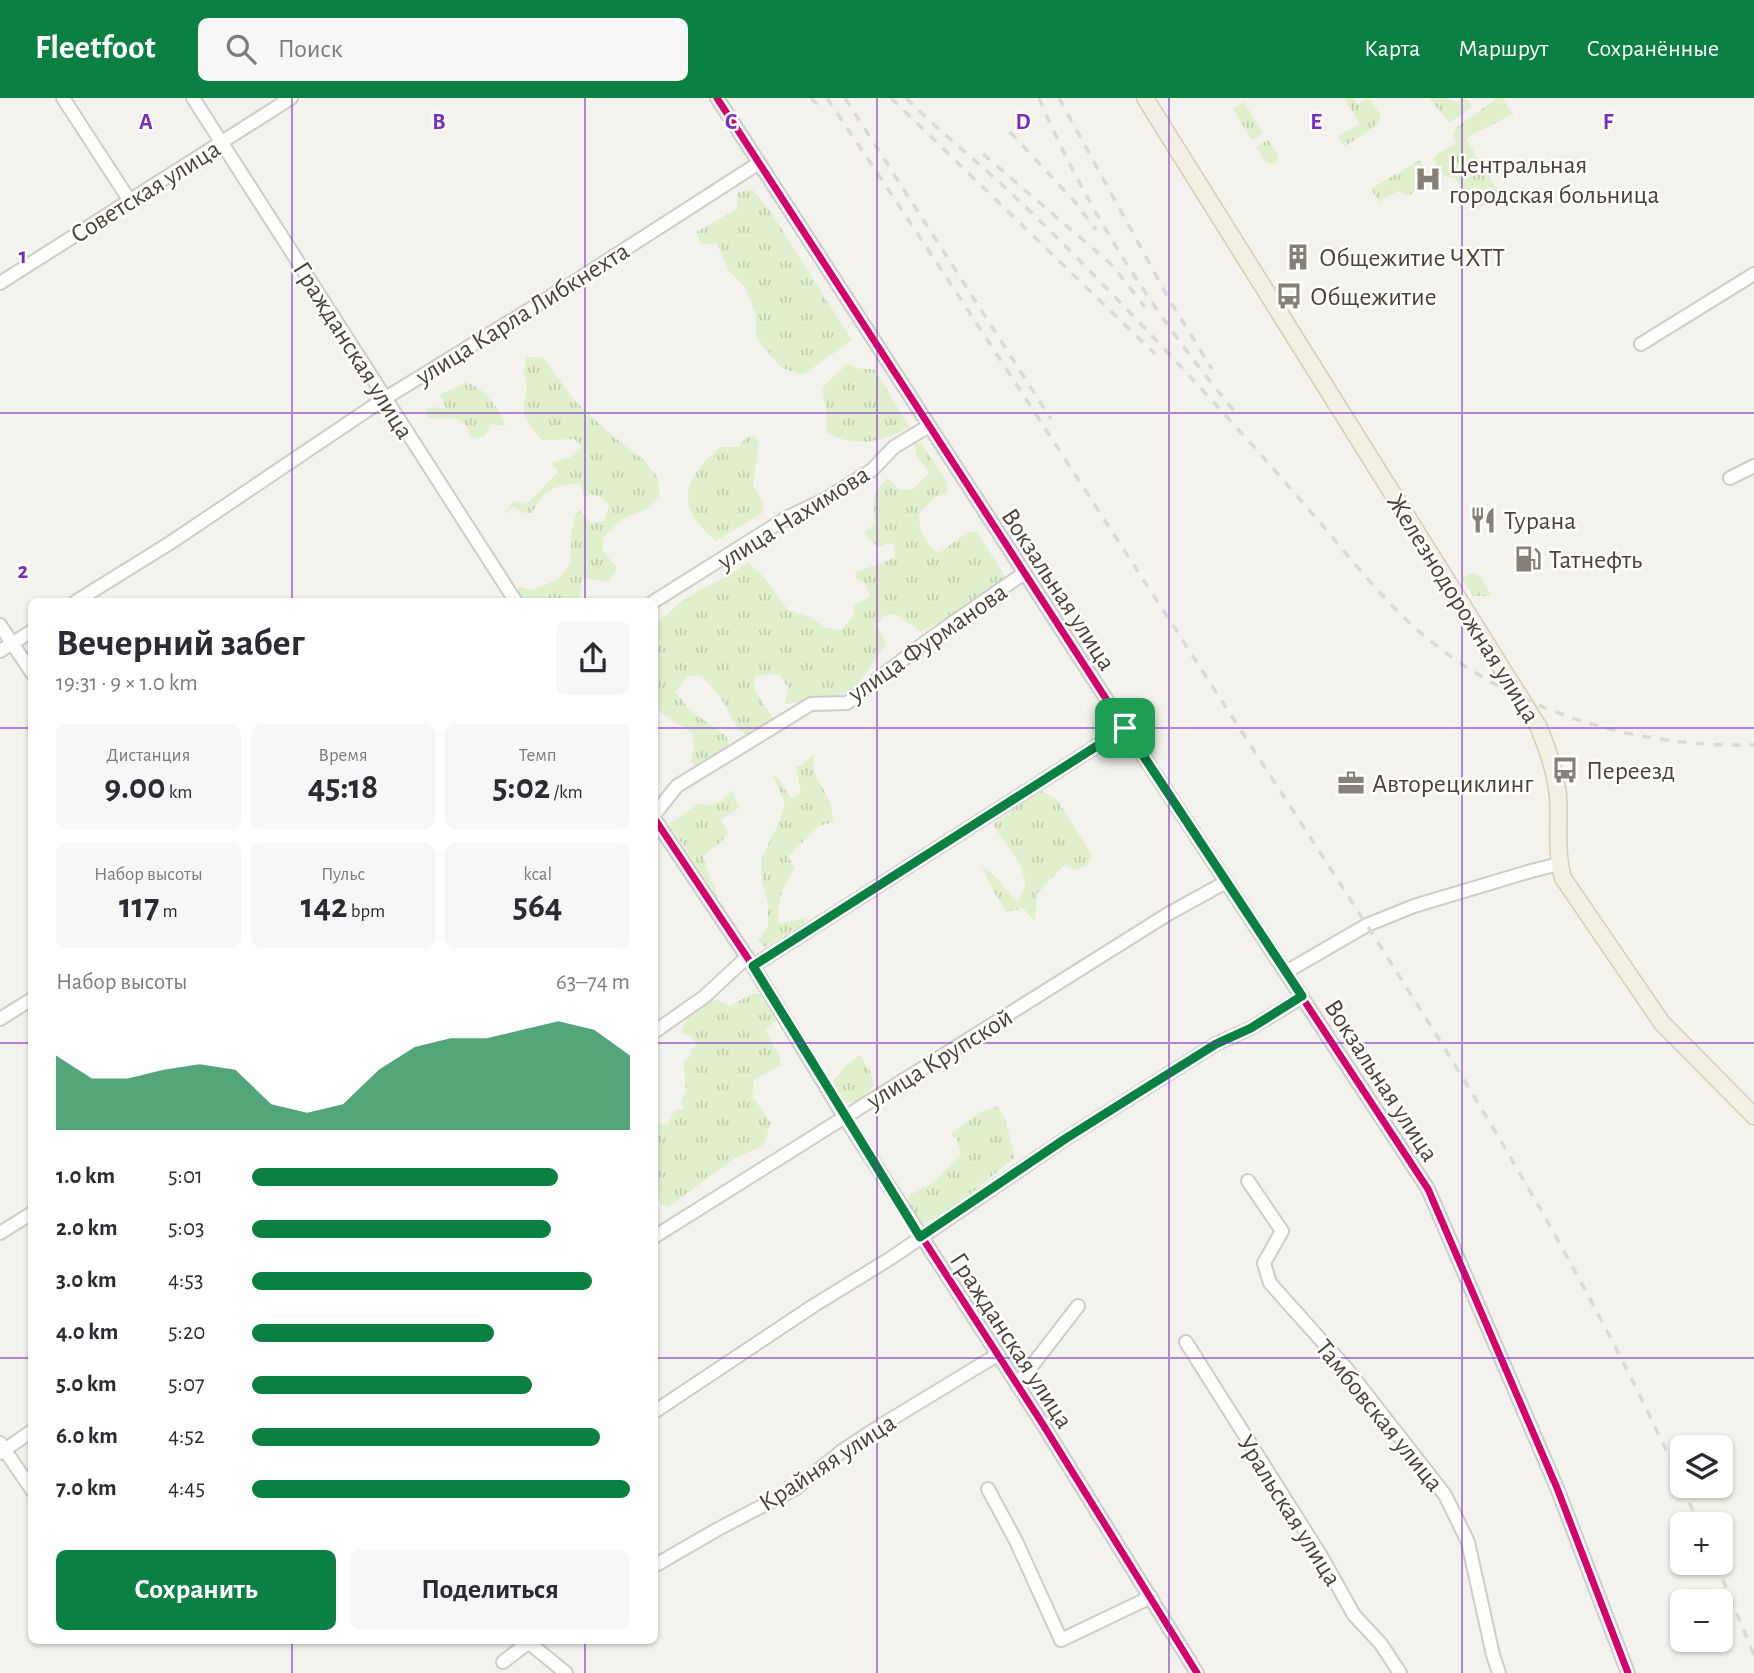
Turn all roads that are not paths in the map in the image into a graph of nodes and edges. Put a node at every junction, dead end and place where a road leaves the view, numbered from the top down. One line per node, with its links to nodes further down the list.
1 (63, 98): 8 (street)
2 (193, 98): 6 (street, Гражданская улица)
3 (291, 98): 6 (street, Советская улица)
4 (717, 98): 7 (street, Вокзальная улица)
5 (1145, 98): 28 (main road, Железнодорожная улица)
6 (222, 142): 8 (street, Советская улица); 12 (street, Гражданская улица)
7 (759, 163): 12 (street, улица Карла Либкнехта); 13 (street, Вокзальная улица)
8 (130, 201): 10 (street, Советская улица)
9 (1754, 274): 11 (street)
10 (0, 284)
11 (1642, 344)
12 (384, 399): 17 (street, улица Карла Либкнехта); 18 (street, Гражданская улица)
13 (929, 426): 16 (street, Вокзальная улица); 19 (street, улица Нахимова)
14 (1754, 466): 15 (street)
15 (1730, 478)
16 (1024, 573): 25 (street, Вокзальная улица); 26 (street, улица Фурманова)
17 (81, 598)
18 (513, 598)
19 (658, 599)
20 (0, 625): 22 (street)
21 (28, 634): 22 (street)
22 (12, 644): 23 (street); 24 (street)
23 (0, 651)
24 (28, 667)
25 (1125, 728): 29 (street, Вокзальная улица); 30 (street)
26 (658, 812)
27 (658, 823): 30 (street, Гражданская улица)
28 (1559, 864): 31 (street); 36 (main road, Железнодорожная улица)
29 (1226, 882): 31 (street, Вокзальная улица); 37 (street, улица Крупской)
30 (750, 962): 35 (street); 37 (street, Гражданская улица)
31 (1286, 972): 32 (street, Вокзальная улица)
32 (1302, 996): 42 (street); 61 (street, Вокзальная улица)
33 (28, 1002): 34 (street)
34 (0, 1019)
35 (658, 1029)
36 (1754, 1116)
37 (845, 1118): 41 (street, улица Крупской); 42 (street, Гражданская улица)
38 (1248, 1181): 60 (street, Тамбовская улица)
39 (28, 1216): 40 (street)
40 (0, 1233)
41 (658, 1235)
42 (920, 1237): 45 (street, Гражданская улица); 47 (street)
43 (1078, 1306): 46 (street)
44 (1186, 1342): 59 (street, Уральская улица)
45 (998, 1355): 46 (street, Гражданская улица); 52 (street, Крайняя улица)
46 (1017, 1385): 53 (street, Гражданская улица)
47 (658, 1409)
48 (28, 1434): 49 (street)
49 (2, 1449): 50 (street)
50 (28, 1485)
51 (988, 1489): 53 (street)
52 (658, 1564)
53 (1151, 1597): 58 (street, Гражданская улица)
54 (526, 1644): 56 (street)
55 (531, 1644): 57 (street)
56 (503, 1662)
57 (566, 1673)
58 (1197, 1673)
59 (1401, 1673)
60 (1499, 1673)
61 (1628, 1673)

